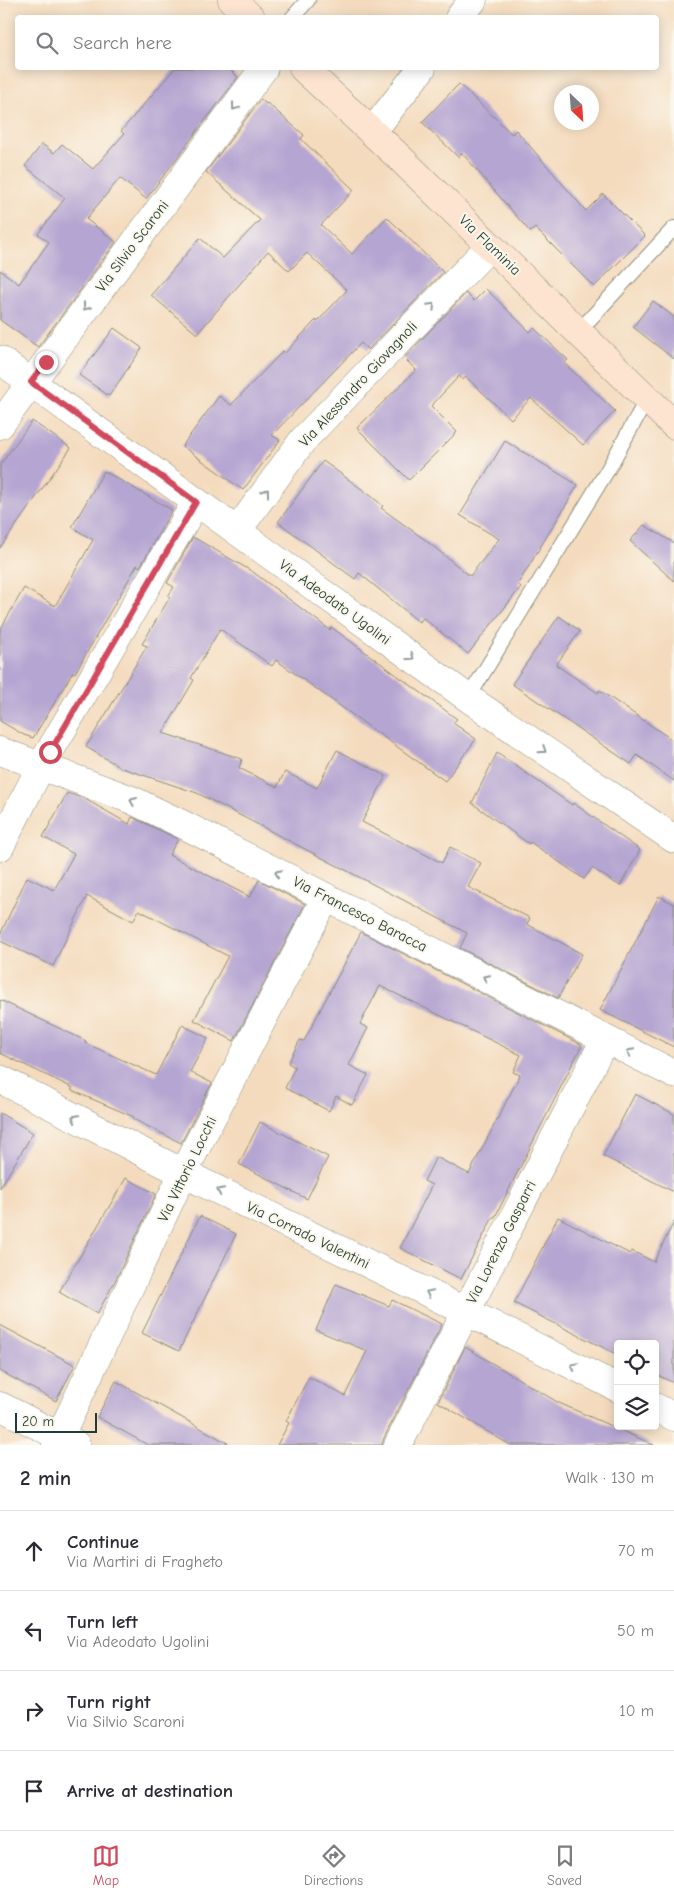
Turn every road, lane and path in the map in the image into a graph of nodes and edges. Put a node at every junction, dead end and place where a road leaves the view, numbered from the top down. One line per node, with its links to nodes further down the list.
1 (232, 0): 4 (street)
2 (308, 0): 5 (lane)
3 (473, 0): 6 (street)
4 (247, 15)
5 (295, 15)
6 (462, 15)
7 (263, 70): 15 (street, Via Silvio Scaroni, one-way to 15)
8 (306, 70): 10 (street, Via Flaminia)
9 (420, 70): 10 (street)
10 (372, 132): 12 (street, Via Flaminia)
11 (674, 228): 13 (lane)
12 (490, 246): 13 (street, Via Flaminia); 20 (street, Via Alessandro Giovagnoli, one-way to 12)
13 (578, 332): 16 (street, Via Flaminia)
14 (0, 360): 15 (street, Via Adeodato Ugolini)
15 (31, 382): 17 (street, Via Silvio Scaroni); 19 (street, Via Adeodato Ugolini)
16 (647, 399): 18 (street, Via Flaminia); 21 (lane)
17 (0, 425)
18 (674, 425)
19 (196, 502): 20 (street, Via Adeodato Ugolini); 23 (street)
20 (238, 531): 21 (street, Via Adeodato Ugolini, one-way to 21)
21 (468, 698): 24 (street, Via Adeodato Ugolini, one-way to 24)
22 (0, 751): 23 (street, Via Francesco Baracca)
23 (42, 766): 25 (street); 26 (street, Via Francesco Baracca, one-way to 23)
24 (674, 839)
25 (0, 848)
26 (326, 897): 27 (street, Via Francesco Baracca, one-way to 26); 30 (street, Via Vittorio Locchi)
27 (605, 1039): 28 (street, Via Francesco Baracca, one-way to 27); 31 (street, Via Lorenzo Gasparri)
28 (674, 1074)
29 (0, 1079): 30 (street, Via Corrado Valentini, one-way to 29)
30 (183, 1173): 31 (street, Via Corrado Valentini, one-way to 30); 36 (street, Via Vittorio Locchi)
31 (465, 1311): 32 (street, Via Corrado Valentini, one-way to 31); 37 (street, Via Lorenzo Gasparri)
32 (614, 1386)
33 (0, 1406): 36 (street)
34 (659, 1409): 35 (street)
35 (674, 1417)
36 (64, 1442)
37 (398, 1445)

